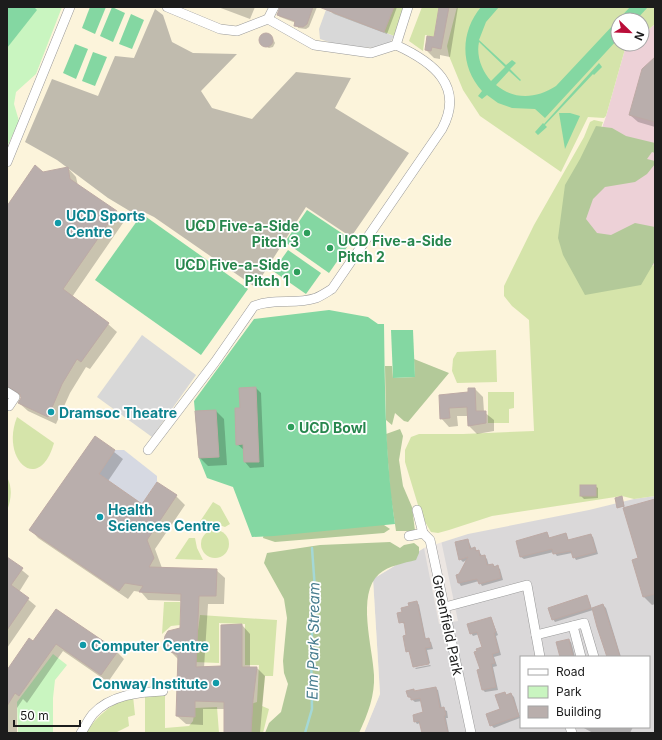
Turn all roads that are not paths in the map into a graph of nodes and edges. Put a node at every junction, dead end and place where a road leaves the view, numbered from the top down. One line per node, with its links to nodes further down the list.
1 (70, 7): 7 (street)
2 (167, 7): 5 (street)
3 (274, 7): 5 (street)
4 (408, 7): 6 (street)
5 (268, 19): 6 (street)
6 (396, 45): 10 (street)
7 (7, 162)
8 (7, 392): 9 (street)
9 (9, 406)
10 (148, 450)
11 (417, 510): 12 (street, Greenfield Park)
12 (423, 533): 13 (street); 14 (street, Greenfield Park)
13 (409, 536)
14 (445, 608): 16 (street); 22 (street, Greenfield Park)
15 (573, 626): 16 (street); 18 (street); 19 (street)
16 (536, 635): 17 (street)
17 (540, 656)
18 (581, 656)
19 (594, 656)
20 (163, 690): 21 (street)
21 (81, 733)
22 (471, 733)

